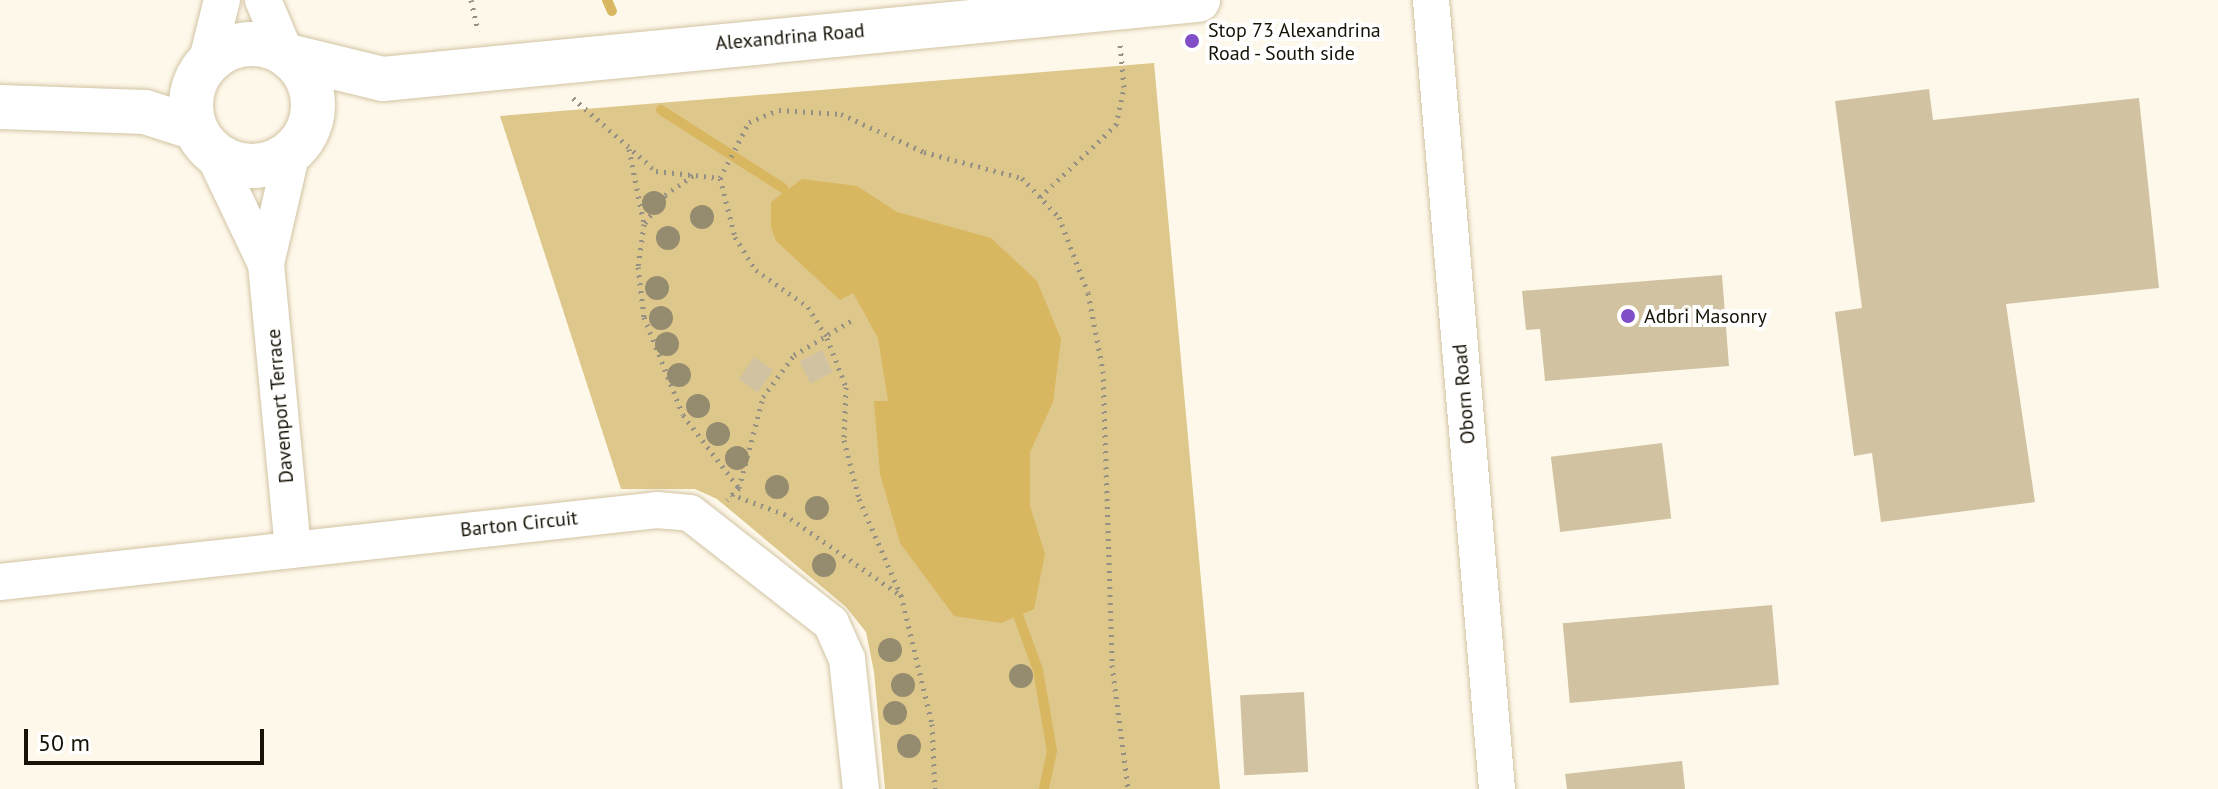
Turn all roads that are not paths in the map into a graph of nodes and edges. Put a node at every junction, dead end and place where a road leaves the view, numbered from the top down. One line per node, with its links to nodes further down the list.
1 (222, 0): 7 (street)
2 (263, 0): 6 (street)
3 (1198, 0): 5 (main road, Alexandrina Road)
4 (1431, 0): 17 (street, Oborn Road)
5 (992, 9): 8 (main road, Alexandrina Road)
6 (288, 55): 7 (main road); 8 (main road, Alexandrina Road); 12 (main road)
7 (202, 70): 9 (main road); 11 (main road)
8 (383, 79): 12 (main road)
9 (79, 106): 10 (main road); 11 (main road)
10 (0, 107)
11 (204, 140): 12 (main road); 13 (street, Davenport Terrace)
12 (298, 145): 13 (street, Davenport Terrace)
13 (266, 264): 14 (street, Davenport Terrace)
14 (293, 547): 15 (street, Barton Circuit); 16 (street, Barton Circuit)
15 (0, 582)
16 (861, 789)
17 (1497, 789)

